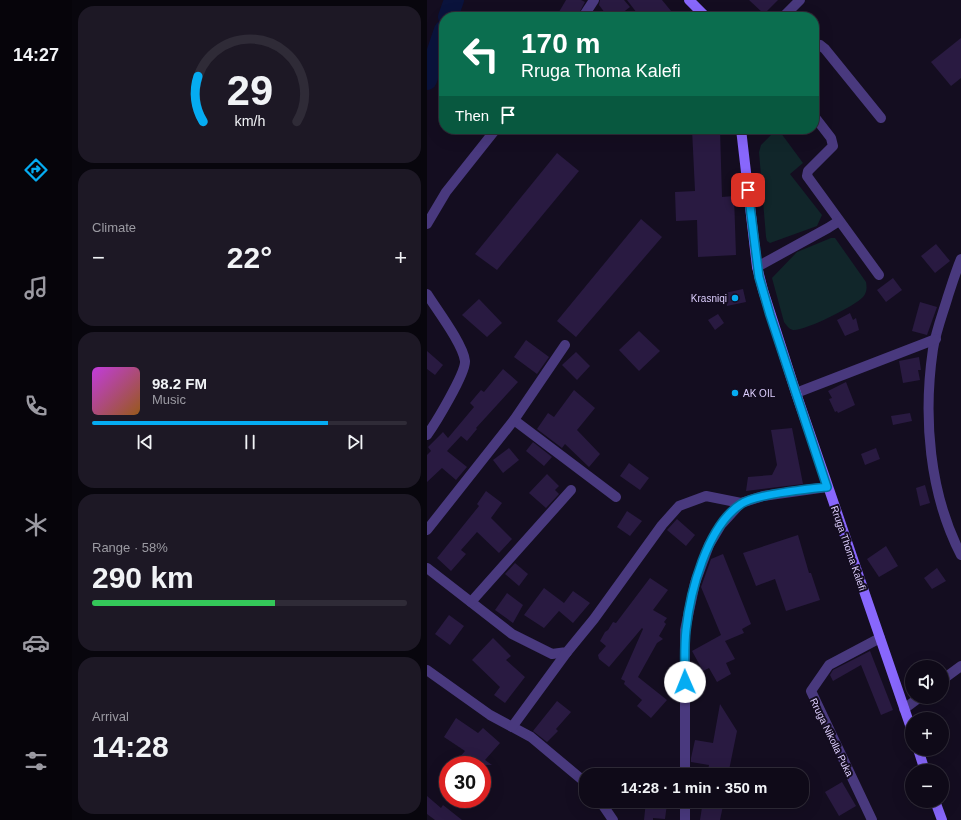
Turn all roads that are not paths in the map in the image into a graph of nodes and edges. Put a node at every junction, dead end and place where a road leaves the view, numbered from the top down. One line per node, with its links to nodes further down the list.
1 (594, 0): 4 (street)
2 (689, 0): 5 (main road)
3 (800, 0): 6 (street)
4 (586, 12)
5 (701, 12)
6 (788, 12)
7 (819, 45): 8 (street)
8 (881, 118)
9 (819, 122): 12 (street)
10 (492, 134): 13 (street)
11 (742, 134): 15 (main road, Rruga Thoma Kalefi)
12 (839, 221): 15 (street); 16 (street)
13 (427, 224)
14 (961, 258): 18 (street)
15 (757, 267): 20 (main road, Rruga Thoma Kalefi)
16 (879, 275)
17 (427, 294): 22 (street)
18 (936, 338): 20 (street); 28 (street)
19 (565, 345): 21 (street)
20 (796, 393): 23 (main road, Rruga Thoma Kalefi)
21 (514, 420): 25 (street); 27 (street)
22 (427, 435)
23 (827, 487): 26 (street); 31 (main road, Rruga Thoma Kalefi)
24 (571, 490): 30 (street)
25 (616, 497)
26 (741, 503): 32 (street); 40 (street)
27 (427, 530)
28 (961, 554)
29 (427, 568): 30 (street)
30 (471, 602): 32 (street)
31 (880, 638): 37 (main road, Rruga Thoma Kalefi); 47 (street, Rruga Nikolla Puka)
32 (567, 652): 39 (street)
33 (961, 666): 35 (street)
34 (427, 670): 39 (street)
35 (949, 675)
36 (910, 704): 37 (street)
37 (904, 708): 38 (main road, Rruga Thoma Kalefi)
38 (905, 712)
39 (512, 727): 41 (street)
40 (685, 768)
41 (579, 777)
42 (605, 808): 45 (street)
43 (685, 808): 46 (street)
44 (938, 808): 48 (main road)
45 (613, 820)
46 (685, 820)
47 (872, 820)
48 (942, 820)

